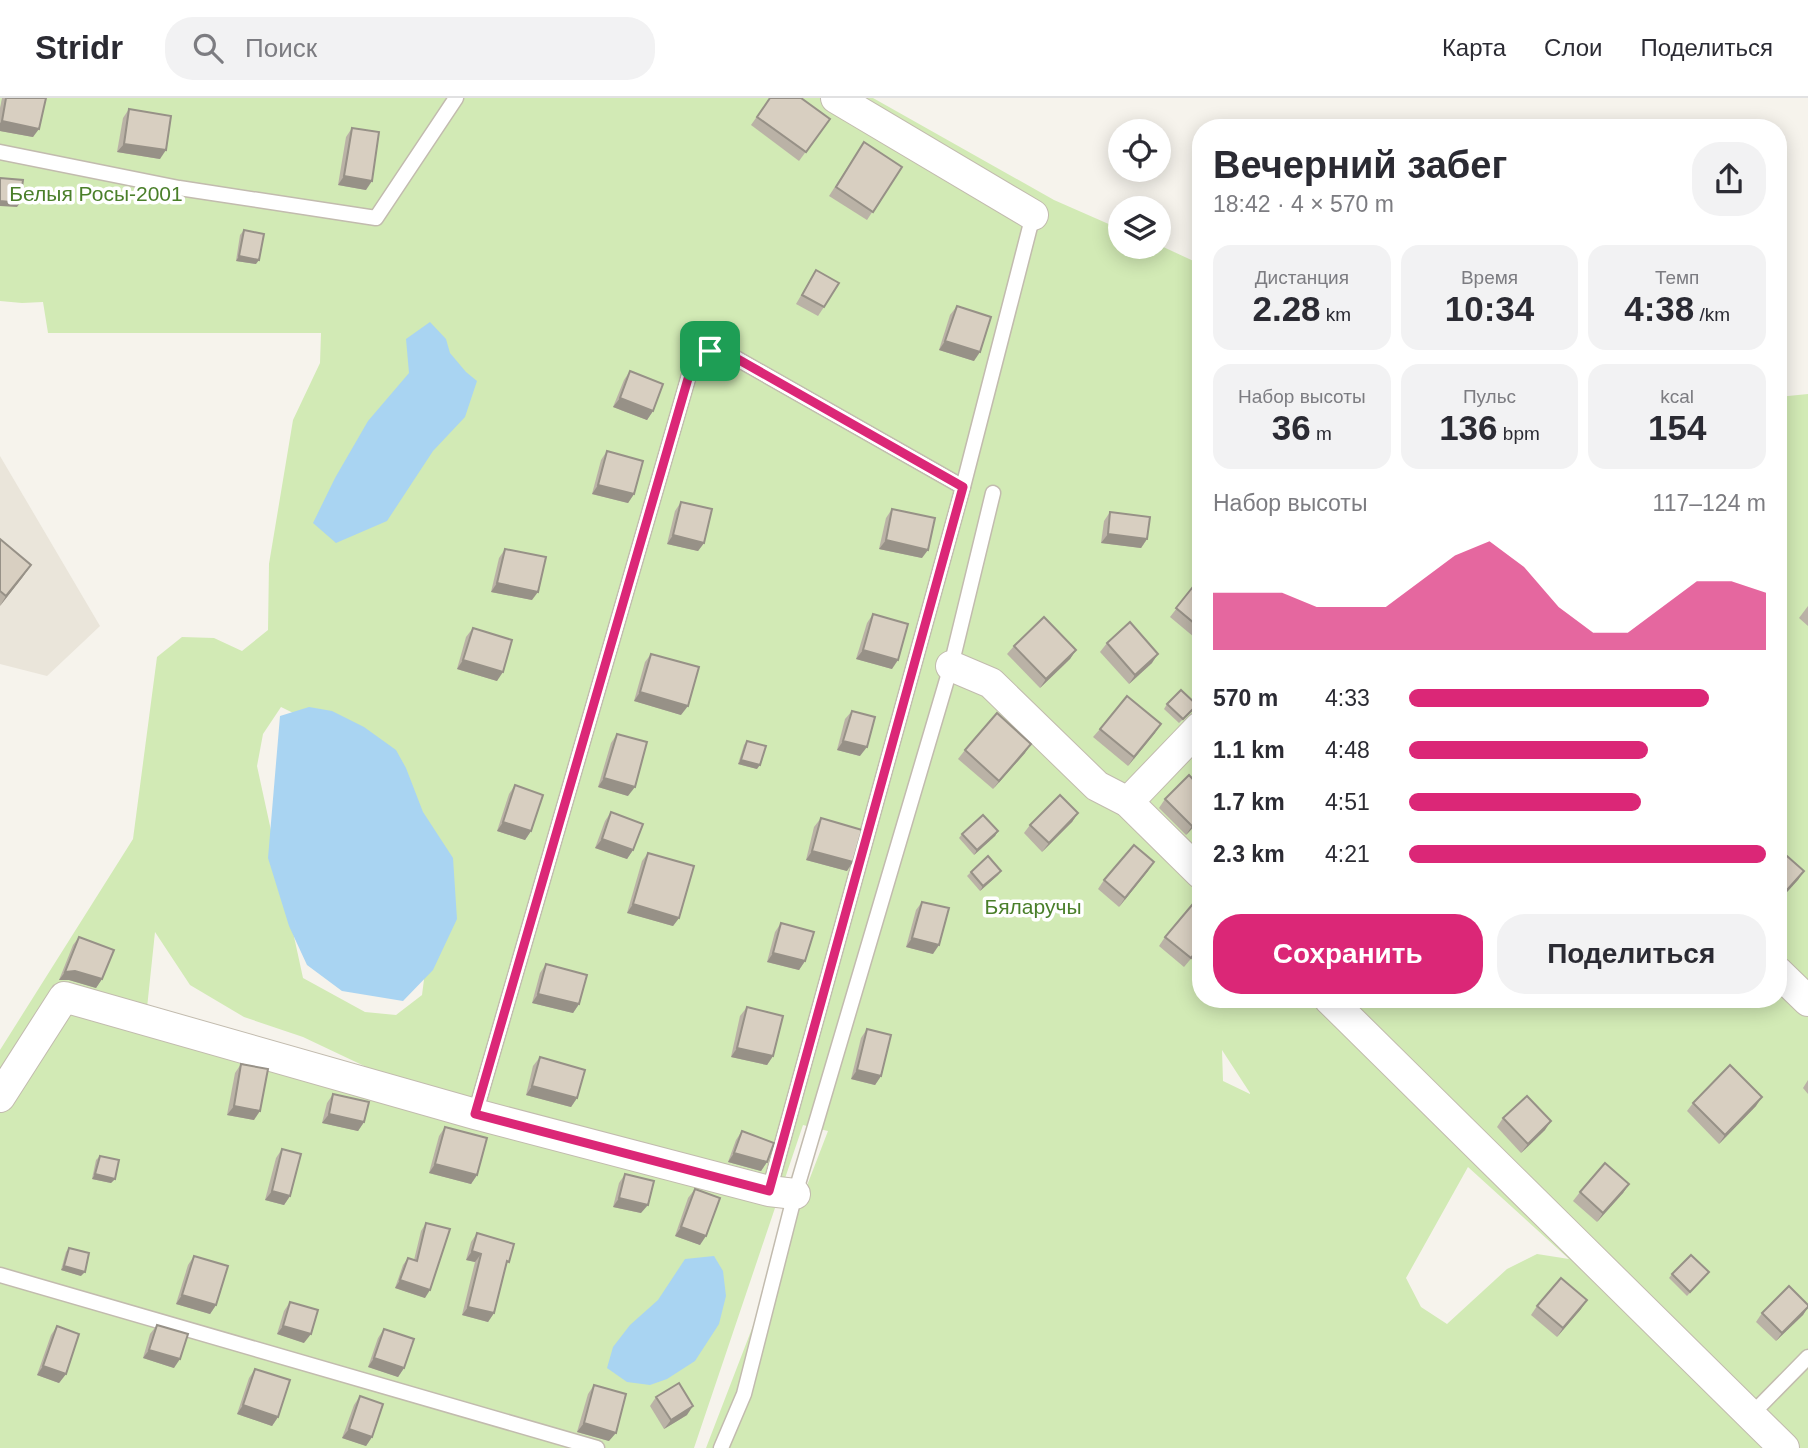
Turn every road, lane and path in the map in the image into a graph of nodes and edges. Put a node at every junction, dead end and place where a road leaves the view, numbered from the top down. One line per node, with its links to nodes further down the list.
1 (456, 98): 3 (lane)
2 (836, 98): 4 (street)
3 (0, 152)
4 (1033, 215): 5 (lane)
5 (963, 487): 15 (lane); 16 (lane)
6 (993, 493): 7 (lane)
7 (951, 666): 9 (street); 16 (lane)
8 (1192, 735): 9 (street)
9 (1128, 802): 10 (street)
10 (1192, 865)
11 (1787, 981): 12 (street)
12 (1808, 1001)
13 (1338, 1008): 19 (street)
14 (0, 1097): 15 (street)
15 (475, 1114): 16 (street)
16 (782, 1193): 21 (lane)
17 (0, 1275): 20 (lane)
18 (1808, 1357): 19 (lane)
19 (1751, 1415): 22 (street)
20 (597, 1448)
21 (721, 1448)
22 (1784, 1448)

